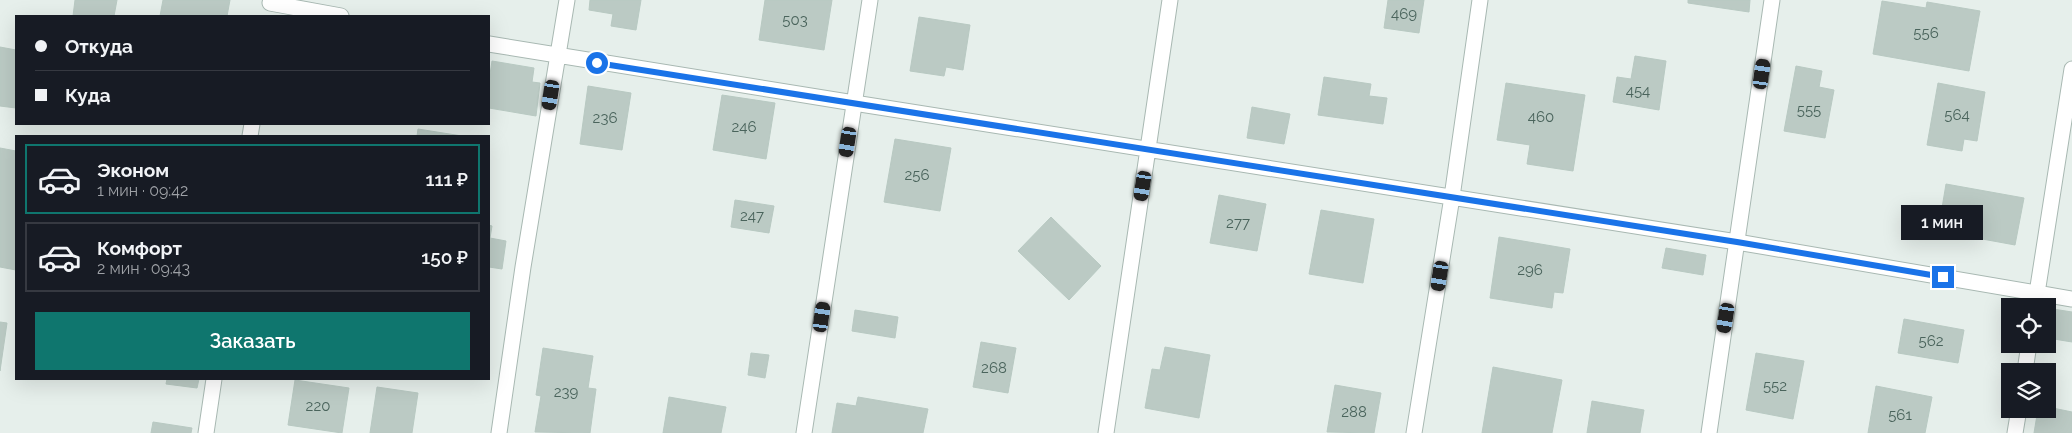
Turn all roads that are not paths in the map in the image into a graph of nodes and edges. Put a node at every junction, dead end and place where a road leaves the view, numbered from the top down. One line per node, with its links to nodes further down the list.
1 (567, 0): 9 (street)
2 (870, 0): 11 (street)
3 (1170, 0): 12 (street)
4 (1480, 0): 13 (street)
5 (1772, 0): 14 (street)
6 (269, 6): 7 (street)
7 (334, 15)
8 (490, 44): 9 (street)
9 (558, 56): 11 (street); 22 (street)
10 (2072, 70): 16 (street)
11 (854, 103): 12 (street); 23 (street)
12 (1149, 148): 13 (street); 24 (street)
13 (1452, 197): 14 (street); 25 (street)
14 (1737, 242): 15 (street); 26 (street)
15 (2026, 298)
16 (2036, 298)
17 (2056, 299): 18 (street)
18 (2072, 299)
19 (214, 380): 21 (street)
20 (2018, 418): 27 (street)
21 (206, 433)
22 (499, 433)
23 (804, 433)
24 (1106, 433)
25 (1414, 433)
26 (1709, 433)
27 (2015, 433)

